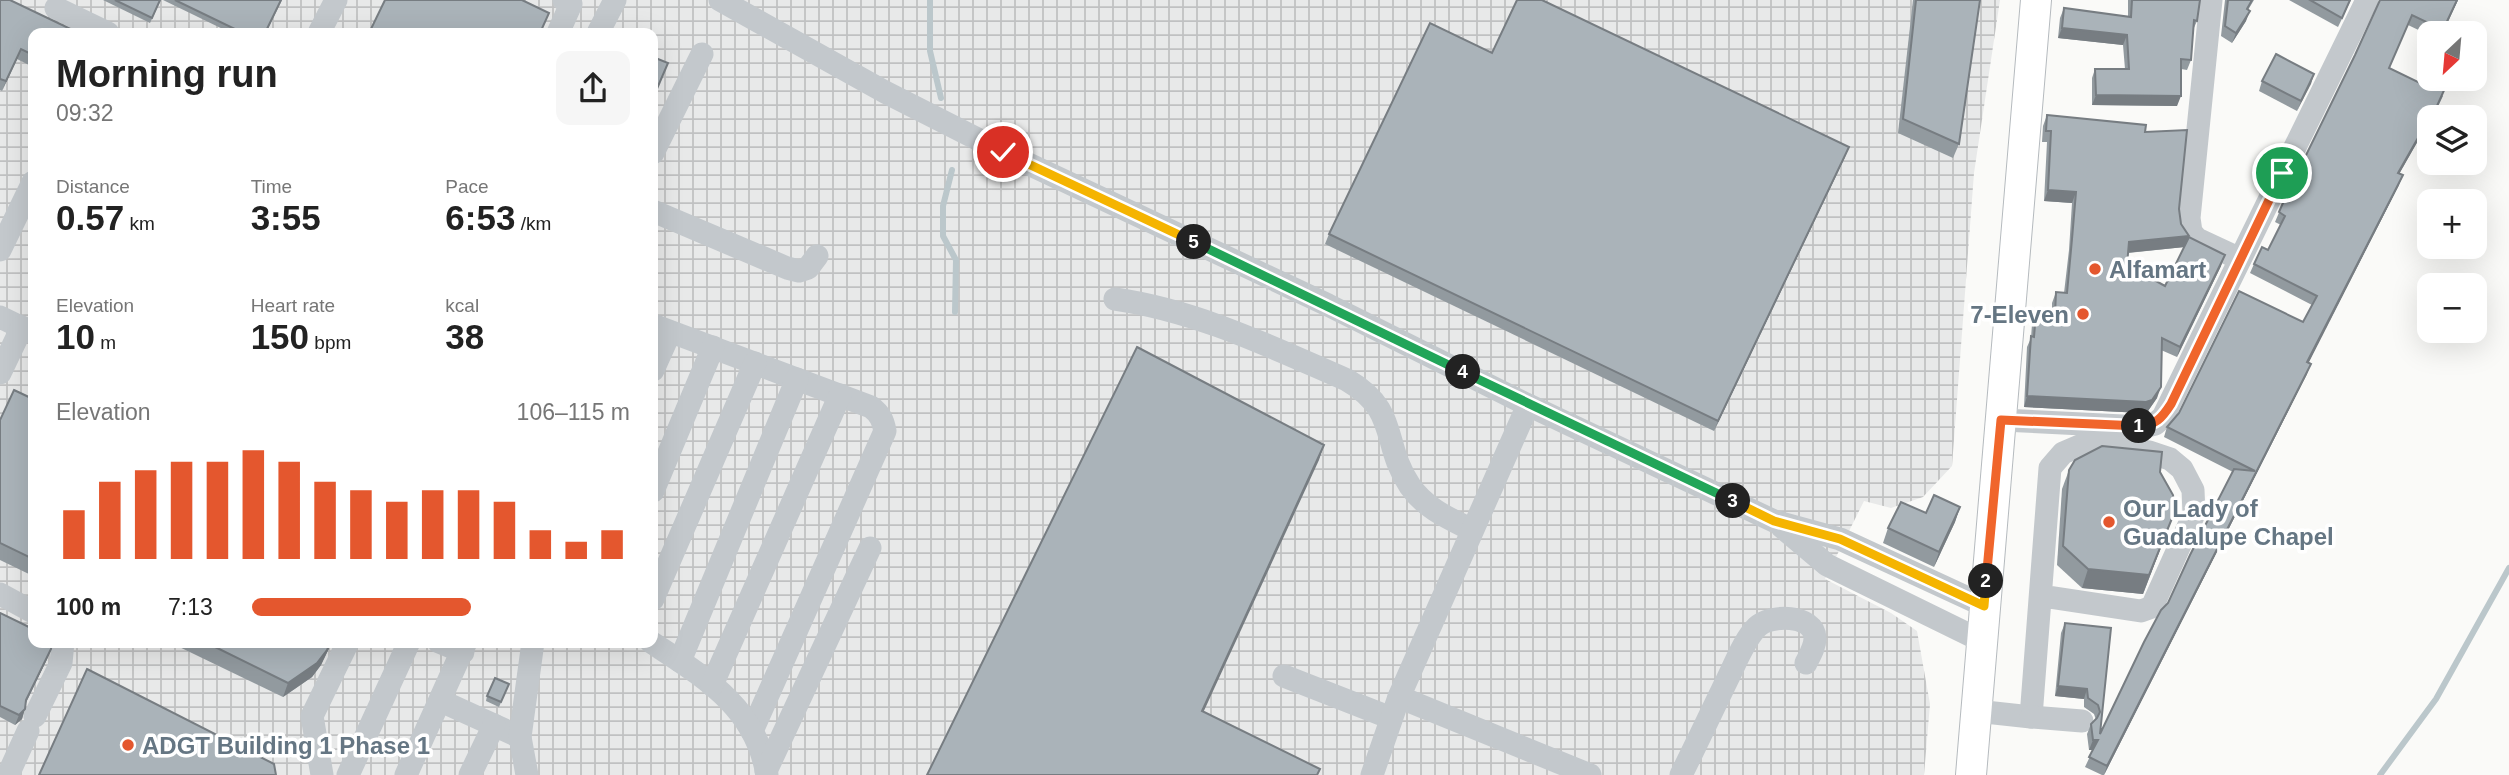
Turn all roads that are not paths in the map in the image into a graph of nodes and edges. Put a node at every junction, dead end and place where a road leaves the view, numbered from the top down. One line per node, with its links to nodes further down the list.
1 (336, 0): 10 (street)
2 (564, 0): 11 (street)
3 (614, 0): 12 (street)
4 (720, 0): 30 (street)
5 (2036, 0): 31 (main road)
6 (2211, 0): 19 (street)
7 (2367, 0): 19 (street)
8 (46, 4): 9 (street)
9 (96, 28)
10 (322, 28)
11 (560, 28)
12 (600, 28)
13 (702, 54): 14 (street)
14 (658, 143)
15 (28, 192): 17 (street)
16 (658, 213): 18 (street)
17 (0, 250)
18 (817, 256)
19 (2240, 259): 31 (street)
20 (1115, 299): 34 (street)
21 (0, 317): 23 (street)
22 (662, 328): 24 (street); 25 (street)
23 (27, 330): 27 (street)
24 (658, 347)
25 (713, 347): 26 (street); 32 (street)
26 (755, 363): 28 (street); 36 (street)
27 (0, 373)
28 (797, 379): 29 (street); 48 (street)
29 (840, 395): 51 (street); 58 (street)
30 (1528, 405): 33 (street); 34 (street)
31 (2001, 420): 39 (main road)
32 (658, 479)
33 (1774, 521): 39 (street); 41 (street)
34 (1472, 530): 53 (street)
35 (870, 548): 60 (street)
36 (658, 587)
37 (0, 594): 40 (street)
38 (2042, 596): 38 (street); 55 (street)
39 (1984, 606): 41 (main road)
40 (28, 609)
41 (1982, 641): 54 (main road)
42 (658, 647): 48 (street)
43 (62, 648): 61 (street)
44 (345, 648): 62 (street)
45 (406, 648): 63 (street)
46 (465, 648): 52 (street)
47 (532, 648): 59 (street)
48 (680, 661): 51 (street)
49 (1806, 663): 69 (street)
50 (1284, 676): 53 (street)
51 (712, 685): 58 (street)
52 (441, 701): 57 (street); 64 (street)
53 (1395, 708): 67 (street); 68 (street)
54 (1976, 711): 55 (street); 70 (main road)
55 (2031, 717): 56 (street)
56 (2082, 721)
57 (494, 725): 59 (street); 65 (street)
58 (752, 731): 60 (street)
59 (520, 737): 66 (street)
60 (767, 773)
61 (8, 775)
62 (322, 775)
63 (348, 775)
64 (406, 775)
65 (470, 775)
66 (527, 775)
67 (1372, 775)
68 (1590, 775)
69 (1681, 775)
70 (1971, 775)

